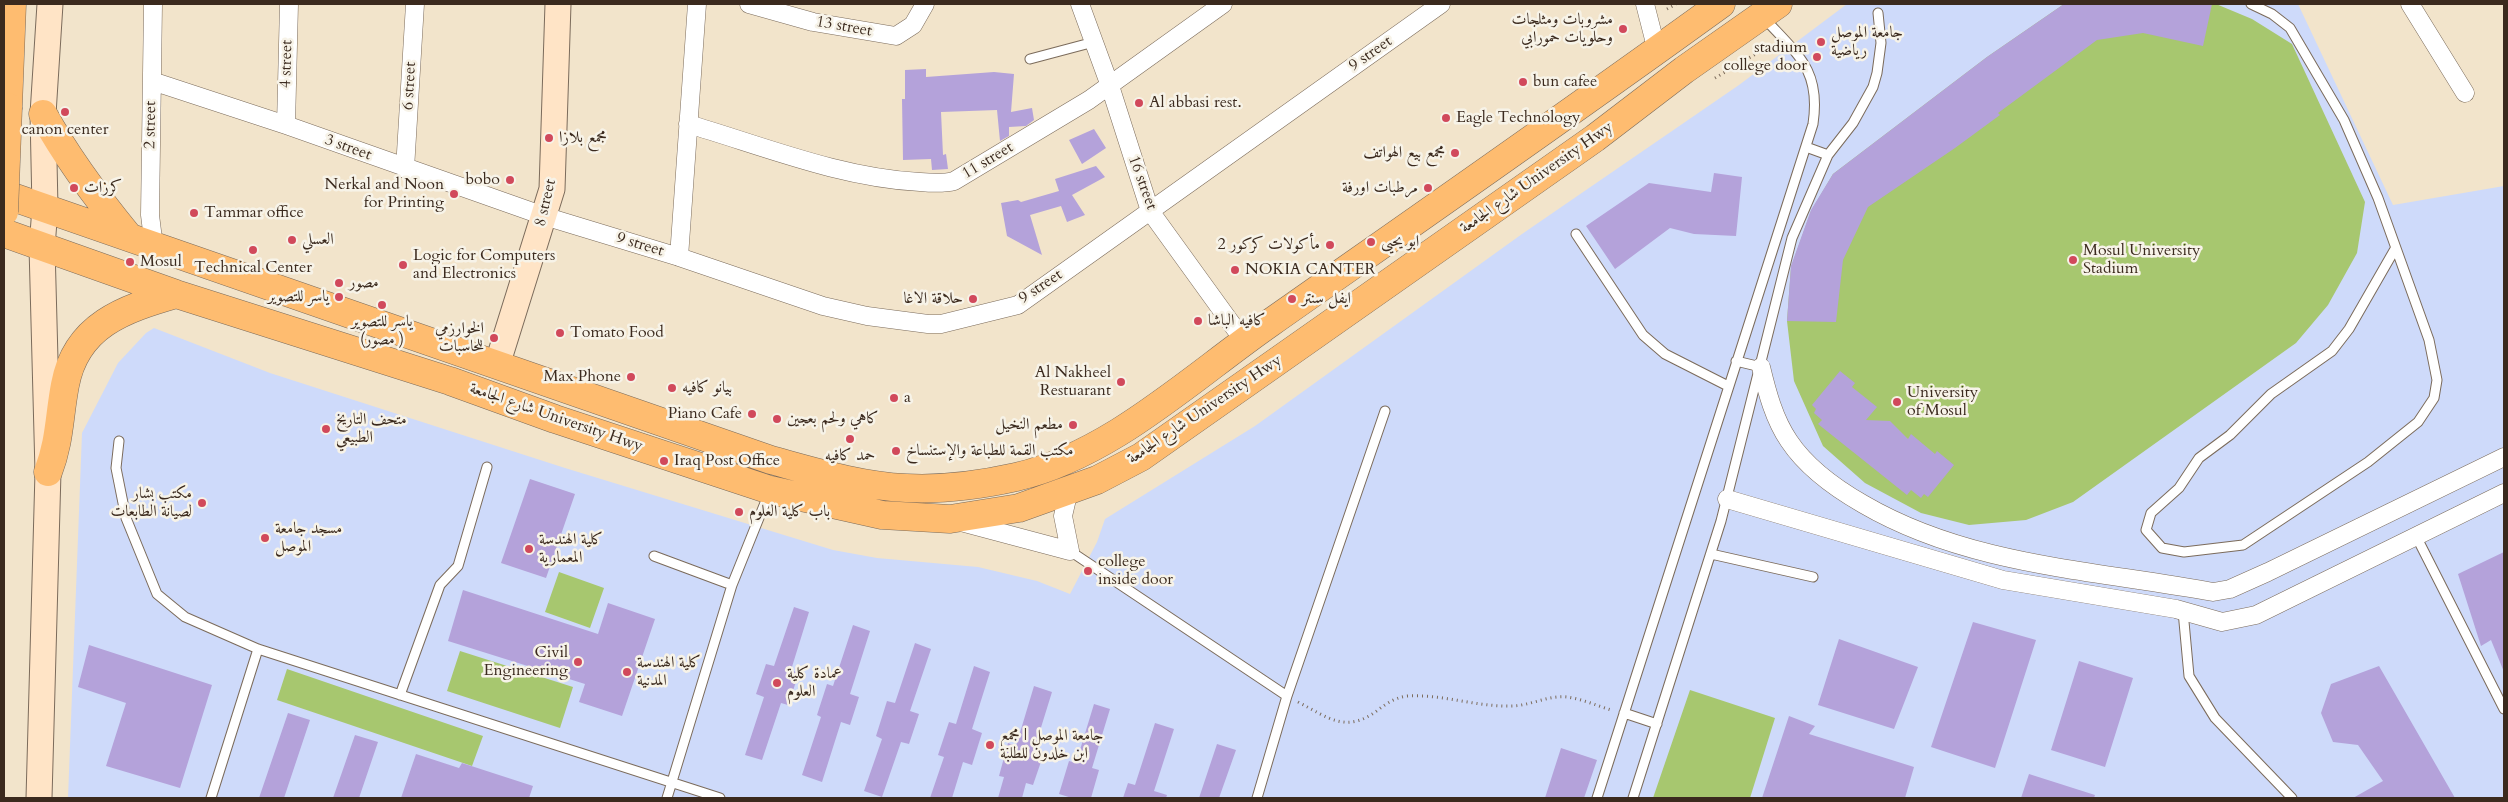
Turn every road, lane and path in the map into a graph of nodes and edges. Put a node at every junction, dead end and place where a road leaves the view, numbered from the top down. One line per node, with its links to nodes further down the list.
1 (12, 4): 40 (main road, bridge)
2 (50, 4): 30 (main road)
3 (153, 4): 26 (street, 2 street)
4 (289, 4): 32 (street, 4 street)
5 (414, 4): 36 (street, 6 street)
6 (558, 4): 41 (main road, 8 street)
7 (697, 4): 31 (street)
8 (749, 4): 9 (street, 13 street)
9 (924, 4)
10 (1080, 4): 21 (street, 16 street)
11 (1441, 4): 39 (street, 9 street)
12 (1646, 4): 23 (street)
13 (1676, 4): 18 (path)
14 (1722, 4): 23 (main road, شارع الجامعة University Hwy)
15 (2250, 4): 46 (lane)
16 (2410, 4): 28 (street)
17 (1220, 5): 27 (street, 11 street)
18 (1667, 9)
19 (1770, 10): 33 (main road, شارع الجامعة University Hwy); 34 (lane)
20 (1878, 12): 35 (lane)
21 (1094, 42): 24 (lane); 27 (street, 16 street)
22 (1756, 46): 25 (path)
23 (1657, 51): 29 (main road, شارع الجامعة University Hwy)
24 (1030, 59)
25 (1715, 78)
26 (152, 82): 32 (street, 3 street); 44 (street, 2 street)
27 (1110, 86): 31 (street, 11 street); 39 (street, 16 street)
28 (2465, 93)
29 (1576, 109): 33 (main road); 49 (main road, شارع الجامعة University Hwy)
30 (43, 114): 38 (main road); 44 (main road)
31 (688, 124): 47 (street)
32 (286, 125): 36 (street, 3 street)
33 (1595, 138): 60 (main road, شارع الجامعة University Hwy)
34 (1806, 147): 35 (lane); 50 (lane)
35 (1828, 155): 52 (lane)
36 (405, 169): 41 (street, 3 street)
37 (4, 194): 38 (main road, شارع الجامعة University Hwy)
38 (44, 208): 44 (main road, شارع الجامعة University Hwy); 45 (main road)
39 (1150, 211): 47 (street, 9 street); 49 (street, 16 street)
40 (4, 212)
41 (544, 216): 47 (street, 9 street); 51 (main road, 8 street)
42 (4, 233): 45 (main road, شارع الجامعة University Hwy)
43 (1576, 234): 53 (lane)
44 (141, 242): 51 (main road, شارع الجامعة University Hwy)
45 (42, 247): 48 (main road, شارع الجامعة University Hwy); 58 (main road)
46 (2395, 249): 46 (lane)
47 (679, 257)
48 (176, 294): 58 (main road); 59 (main road, شارع الجامعة University Hwy)
49 (1244, 342): 51 (main road, شارع الجامعة University Hwy)
50 (1736, 361): 52 (lane); 53 (lane)
51 (497, 365)
52 (1760, 367): 56 (street); 62 (lane)
53 (1728, 386): 75 (lane)
54 (1384, 411): 73 (lane)
55 (119, 441): 71 (lane)
56 (2504, 457)
57 (487, 467): 72 (lane)
58 (48, 472): 78 (main road)
59 (770, 490): 63 (main road, شارع الجامعة University Hwy); 69 (lane)
60 (1069, 490): 63 (main road, شارع الجامعة University Hwy); 65 (street)
61 (2504, 493): 64 (street)
62 (1727, 498): 66 (lane); 70 (street)
63 (950, 519): 65 (street)
64 (2416, 536): 70 (street); 74 (lane)
65 (1070, 551): 73 (lane)
66 (1711, 554): 68 (lane); 76 (lane)
67 (654, 556): 69 (lane)
68 (1813, 577)
69 (732, 585): 77 (lane)
70 (2183, 611): 85 (lane)
71 (258, 649): 72 (lane); 79 (lane)
72 (400, 695): 77 (lane)
73 (1286, 696): 75 (path); 82 (lane)
74 (2504, 709)
75 (1624, 714): 76 (lane); 83 (lane)
76 (1657, 724): 84 (lane)
77 (672, 783): 80 (lane); 81 (lane)
78 (39, 798)
79 (211, 798)
80 (666, 798)
81 (720, 798)
82 (1256, 798)
83 (1597, 798)
84 (1633, 798)
85 (2292, 798)

